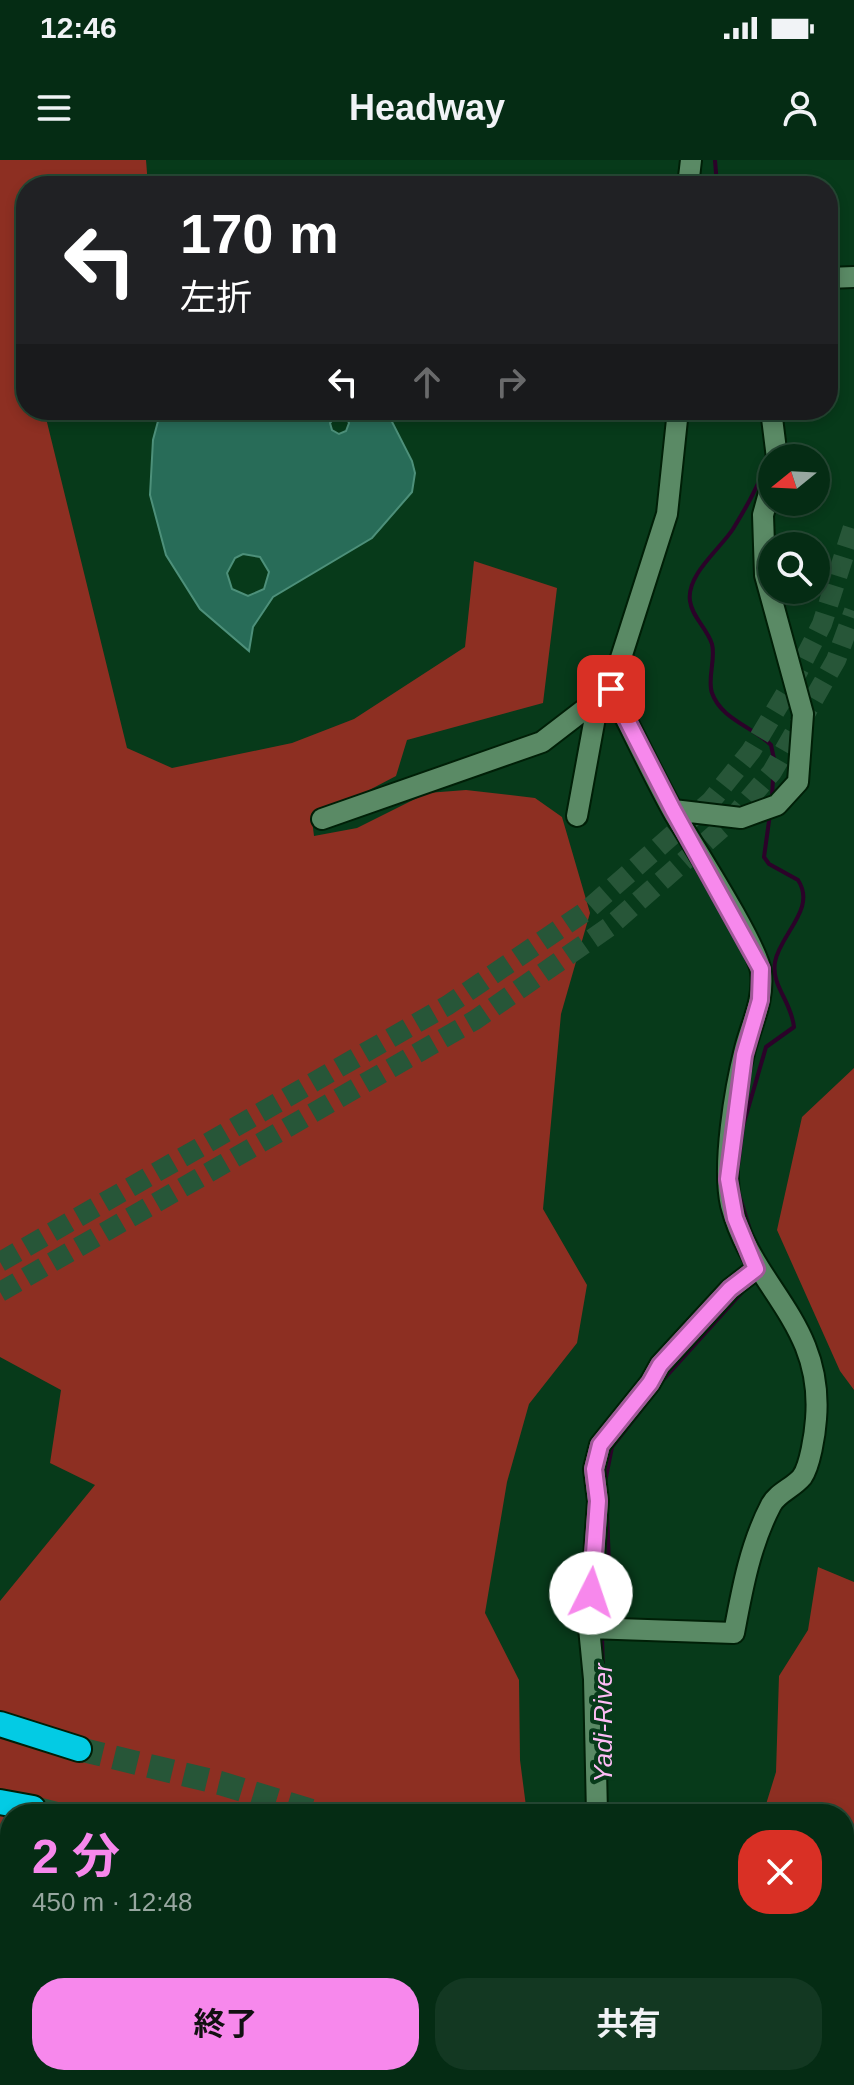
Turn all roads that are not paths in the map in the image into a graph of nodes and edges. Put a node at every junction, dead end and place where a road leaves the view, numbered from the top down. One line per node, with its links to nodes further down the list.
1 (676, 160): 2 (street)
2 (689, 175)
3 (677, 420): 7 (street)
4 (772, 420): 5 (street)
5 (775, 444)
6 (763, 516): 8 (street)
7 (605, 695): 8 (street); 9 (street); 10 (street)
8 (673, 810): 11 (street)
9 (577, 816)
10 (322, 819)
11 (756, 1269): 12 (street); 12 (street)
12 (589, 1628): 15 (street)
13 (0, 1724): 14 (highway)
14 (0, 1734)
15 (597, 1804)

